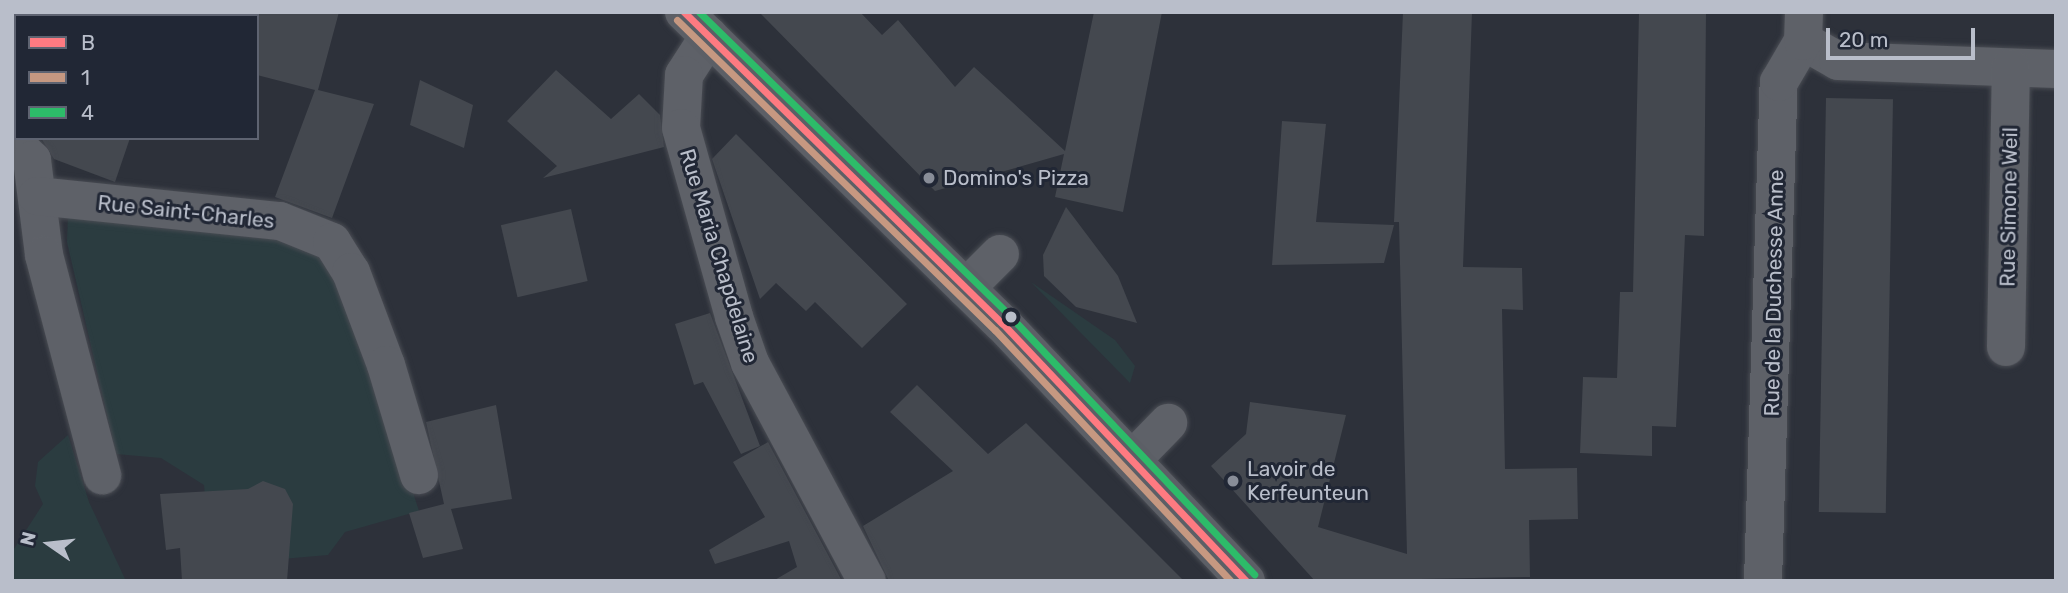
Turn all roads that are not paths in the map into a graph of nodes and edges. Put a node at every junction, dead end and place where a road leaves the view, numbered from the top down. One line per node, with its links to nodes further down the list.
1 (696, 24): 8 (main road); 14 (street, Rue Maria Chapdelaine)
2 (1803, 26): 3 (street); 16 (street, Rue de la Duchesse Anne)
3 (2011, 68): 4 (street); 9 (street, Rue Simone Weil)
4 (2056, 69)
5 (16, 142): 6 (street)
6 (37, 196): 12 (street); 13 (street, Rue Saint-Charles)
7 (1000, 254): 8 (street)
8 (967, 288): 11 (main road)
9 (2006, 346)
10 (1168, 423): 11 (street)
11 (1132, 460): 15 (main road)
12 (102, 475)
13 (419, 475)
14 (867, 581)
15 (1246, 581)
16 (1763, 581)

